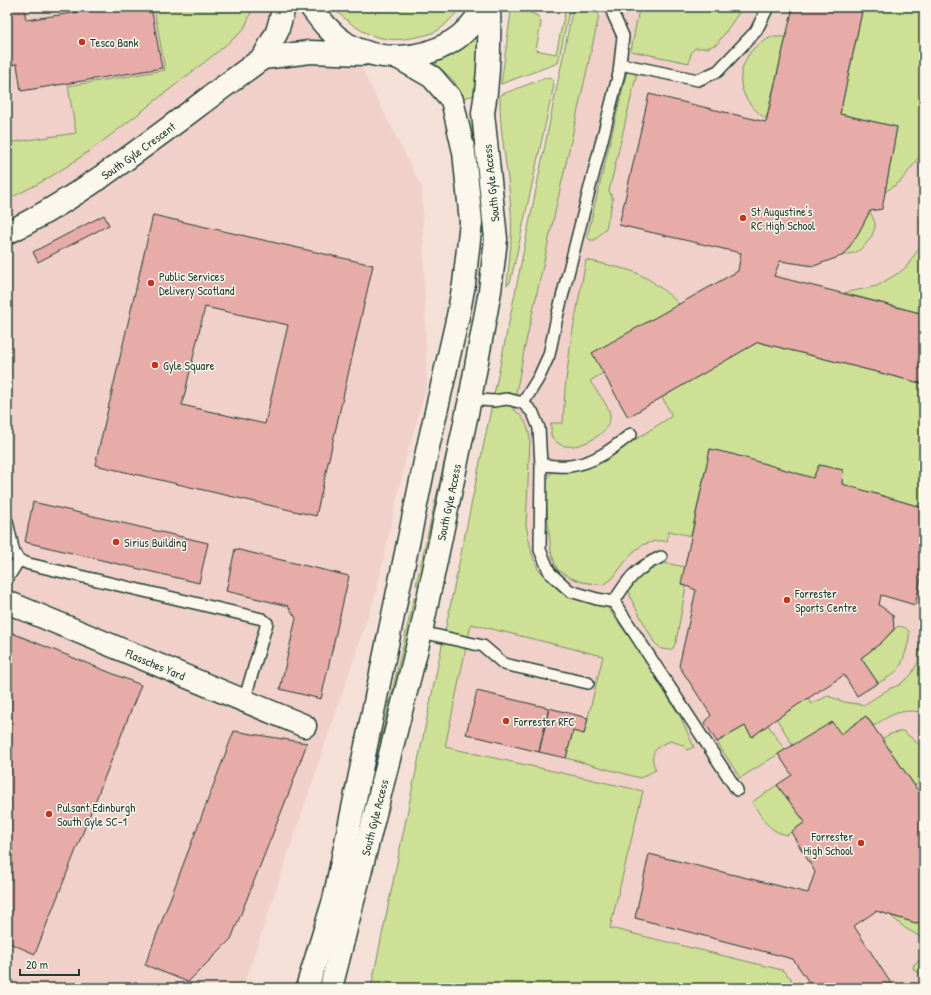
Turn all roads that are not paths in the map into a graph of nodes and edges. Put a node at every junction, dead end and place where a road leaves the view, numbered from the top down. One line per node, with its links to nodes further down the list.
1 (284, 7): 9 (street, South Gyle Crescent)
2 (311, 7): 7 (street)
3 (484, 7): 8 (street)
4 (489, 7): 12 (street, South Gyle Access)
5 (611, 7): 10 (lane)
6 (768, 7): 10 (lane)
7 (371, 54): 8 (street); 9 (street, South Gyle Crescent)
8 (397, 57): 27 (street, South Gyle Access)
9 (262, 58): 11 (street, South Gyle Crescent)
10 (620, 64): 13 (lane)
11 (7, 233)
12 (470, 399): 13 (lane); 22 (street, South Gyle Access)
13 (523, 403): 15 (lane)
14 (631, 434): 15 (lane)
15 (542, 465): 21 (lane)
16 (7, 521): 18 (lane)
17 (660, 557): 21 (lane)
18 (19, 560): 19 (lane); 24 (lane)
19 (7, 579)
20 (7, 602): 24 (street, Flassches Yard)
21 (614, 602): 26 (lane)
22 (421, 632): 23 (lane); 28 (street, South Gyle Access)
23 (588, 683)
24 (244, 701): 25 (street, Flassches Yard)
25 (305, 726)
26 (737, 790)
27 (307, 988)
28 (331, 988)

